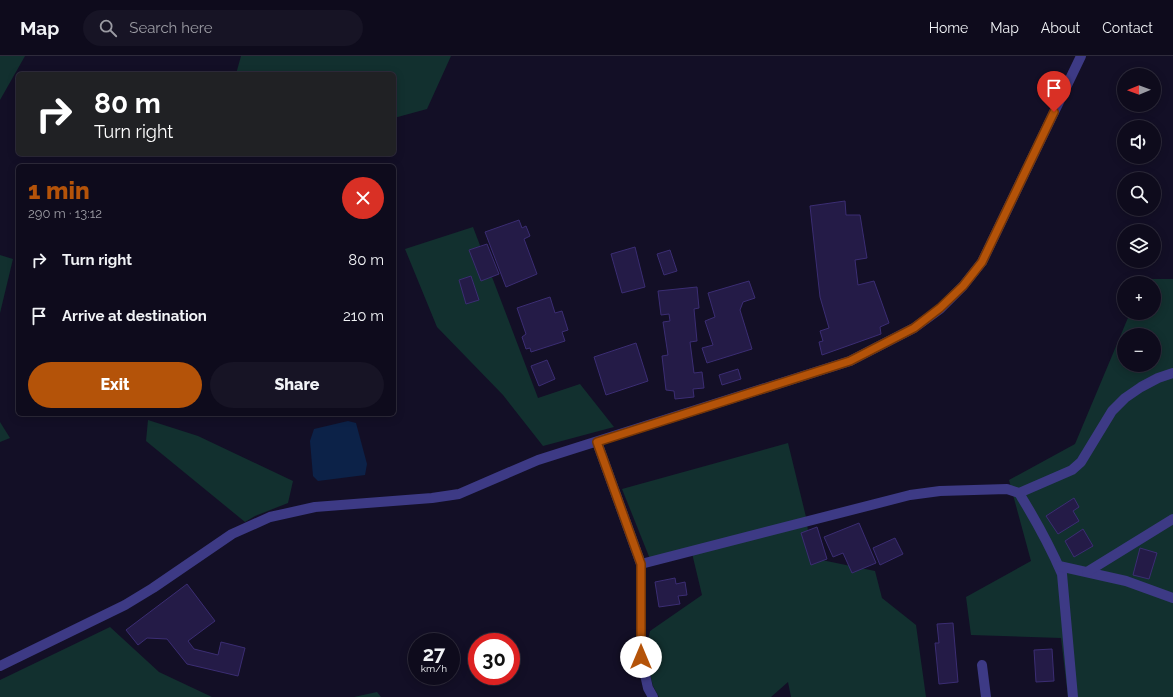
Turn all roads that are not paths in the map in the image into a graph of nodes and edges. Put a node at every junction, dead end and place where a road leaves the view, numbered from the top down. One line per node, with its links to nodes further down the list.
1 (1081, 56): 3 (street)
2 (1173, 373): 4 (street)
3 (597, 442): 6 (street); 11 (street)
4 (1019, 492): 6 (street); 7 (street)
5 (1173, 519): 8 (street)
6 (641, 564): 12 (street)
7 (1059, 566): 8 (street); 14 (street)
8 (1087, 572): 9 (street)
9 (1173, 598)
10 (982, 665): 13 (street)
11 (0, 666)
12 (653, 697)
13 (986, 697)
14 (1073, 697)

